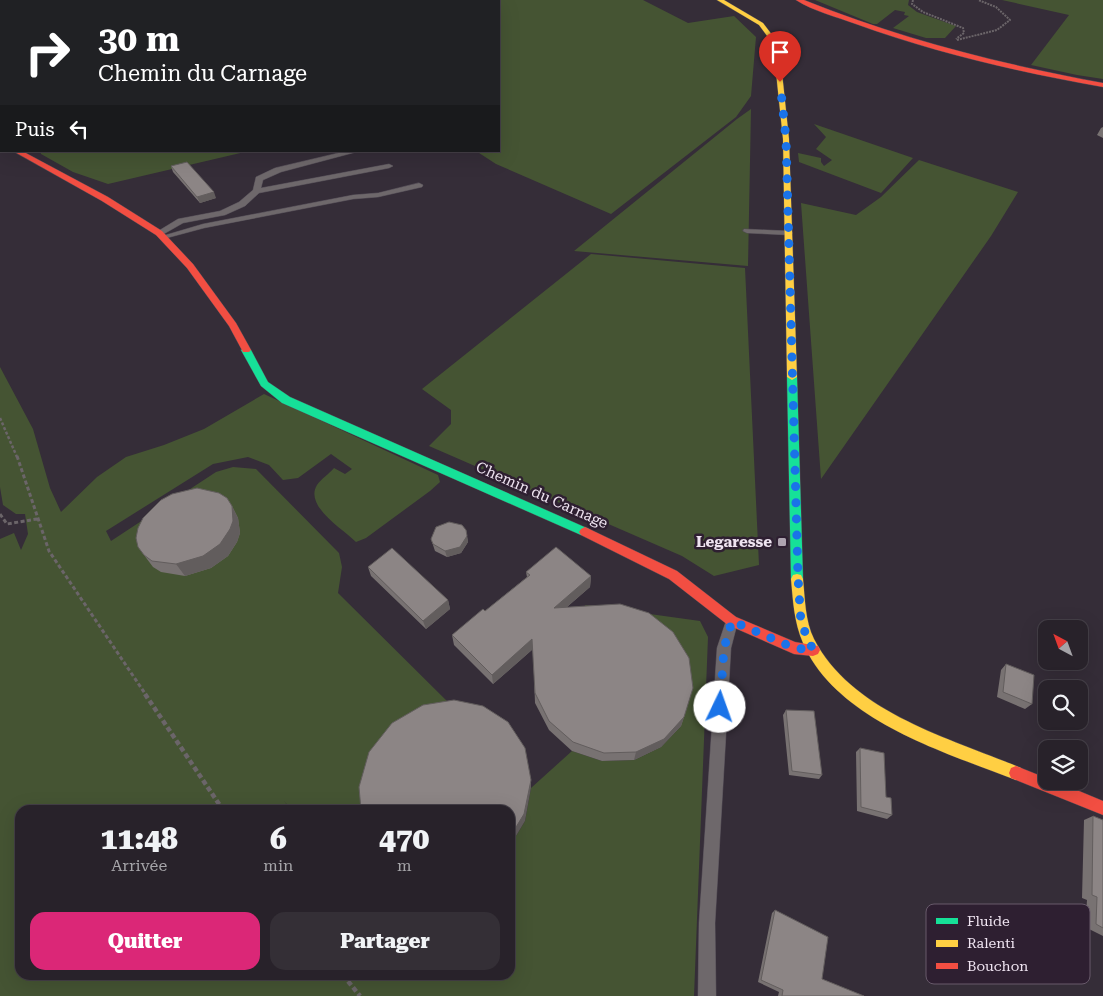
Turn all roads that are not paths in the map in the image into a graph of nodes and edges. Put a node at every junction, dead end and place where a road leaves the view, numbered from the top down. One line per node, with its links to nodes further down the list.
1 (720, 0): 10 (street)
2 (799, 0): 3 (street)
3 (1103, 85)
4 (18, 152): 11 (street, Chemin du Carnage)
5 (353, 152): 8 (lane)
6 (389, 166): 8 (lane)
7 (419, 185): 11 (lane)
8 (257, 191): 11 (lane)
9 (748, 230): 10 (lane)
10 (789, 233): 13 (street)
11 (161, 235): 12 (street, Chemin du Carnage)
12 (732, 621): 13 (street, Chemin du Carnage); 15 (lane)
13 (813, 650): 14 (street)
14 (1103, 808)
15 (707, 996)

